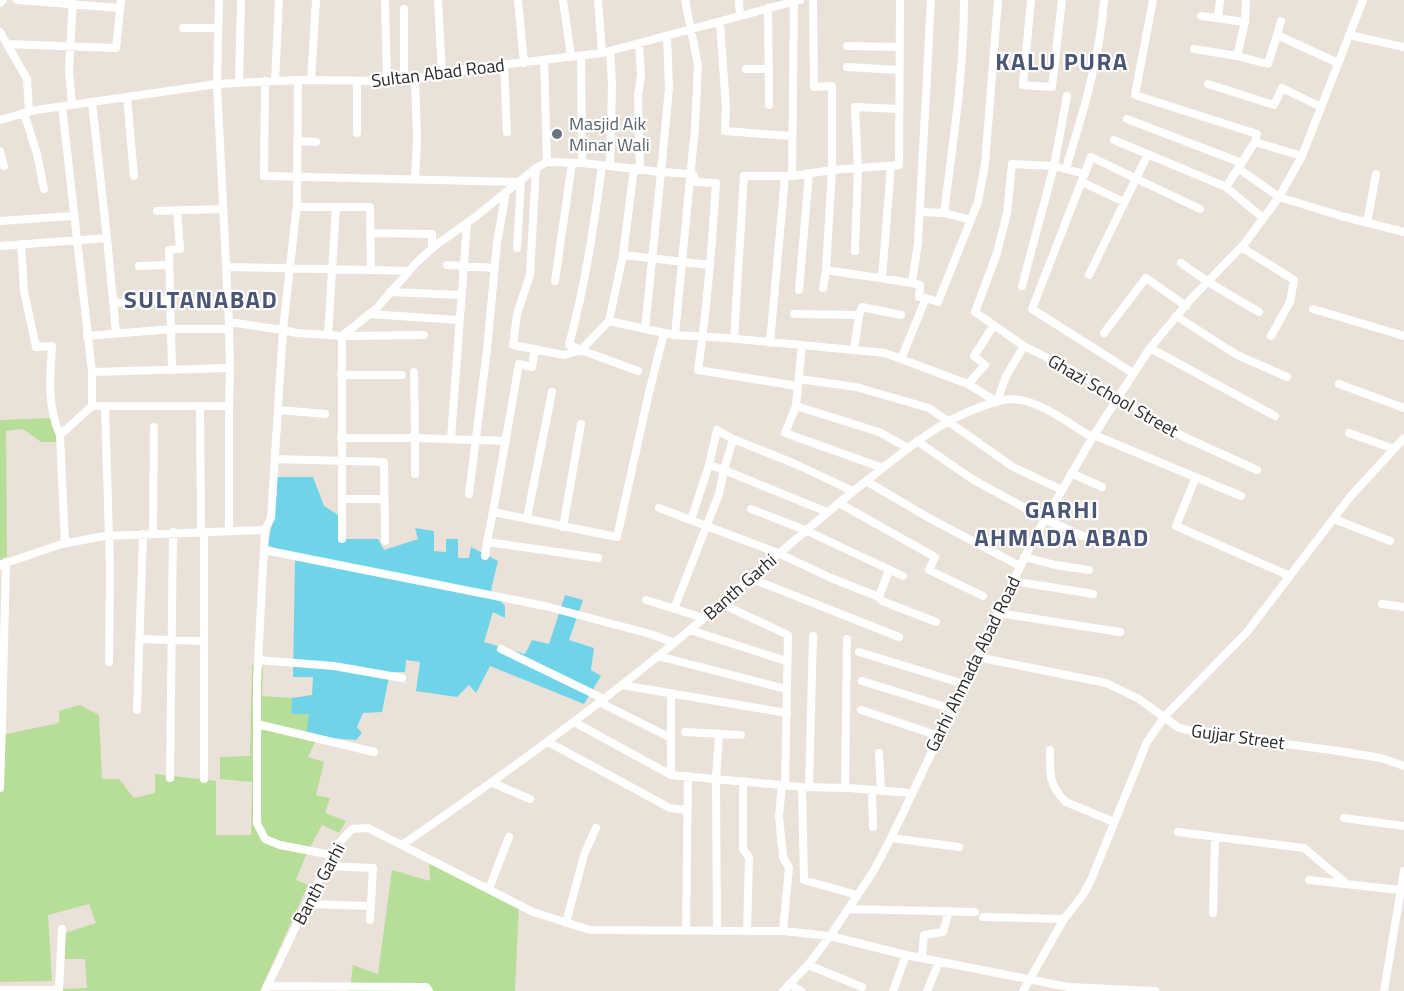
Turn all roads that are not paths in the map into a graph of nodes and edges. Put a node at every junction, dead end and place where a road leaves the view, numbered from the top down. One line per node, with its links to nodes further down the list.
1 (17, 0): 26 (street)
2 (219, 0): 37 (street)
3 (241, 0): 71 (street)
4 (279, 0): 68 (street)
5 (316, 0): 66 (street)
6 (385, 0): 70 (street)
7 (438, 0): 62 (street)
8 (518, 0): 55 (street)
9 (563, 0): 53 (street)
10 (598, 0): 50 (street)
11 (686, 0): 38 (street)
12 (739, 0): 30 (street)
13 (796, 0): 28 (street, Sultan Abad Road); 87 (street)
14 (813, 0): 107 (street)
15 (900, 0): 47 (street)
16 (931, 0): 130 (street)
17 (964, 0): 131 (street)
18 (998, 0): 134 (street)
19 (1031, 0): 20 (street)
20 (1062, 0)
21 (1104, 0): 105 (street)
22 (1154, 0): 91 (street)
23 (1220, 0): 32 (street)
24 (1246, 0): 35 (street)
25 (1363, 0): 41 (street, Garhi Ahmada Abad Road)
26 (73, 2): 27 (street); 45 (street)
27 (120, 4): 45 (street)
28 (768, 8): 30 (street, Sultan Abad Road); 60 (street)
29 (404, 9): 64 (street)
30 (740, 16): 34 (street, Sultan Abad Road)
31 (1201, 16): 32 (street)
32 (1218, 18): 35 (street)
33 (1281, 21): 40 (street)
34 (720, 22): 38 (street, Sultan Abad Road); 87 (street)
35 (1245, 22): 52 (street)
36 (183, 28): 37 (street)
37 (218, 28): 72 (street)
38 (692, 29): 42 (street, Sultan Abad Road); 110 (street)
39 (0, 32): 43 (street)
40 (1277, 34): 52 (street); 56 (street)
41 (1349, 35): 48 (street); 56 (street, Garhi Ahmada Abad Road)
42 (667, 36): 44 (street, Sultan Abad Road); 108 (street)
43 (7, 44): 45 (street); 82 (street)
44 (639, 44): 50 (street, Sultan Abad Road); 106 (street)
45 (70, 46): 77 (street)
46 (847, 46): 47 (street)
47 (900, 47): 61 (street)
48 (1404, 47)
49 (1194, 49): 52 (street)
50 (606, 52): 51 (street, Sultan Abad Road); 100 (street)
51 (581, 56): 53 (street, Sultan Abad Road); 97 (street)
52 (1237, 56)
53 (571, 57): 54 (street, Sultan Abad Road)
54 (544, 61): 55 (street, Sultan Abad Road); 95 (street)
55 (524, 63): 57 (street, Sultan Abad Road)
56 (1338, 63): 80 (street, Garhi Ahmada Abad Road)
57 (504, 65): 62 (street, Sultan Abad Road); 85 (street)
58 (847, 67): 61 (street)
59 (746, 69): 60 (street)
60 (769, 69): 78 (street)
61 (899, 70): 81 (street)
62 (442, 74): 63 (street, Sultan Abad Road)
63 (415, 78): 64 (street, Sultan Abad Road); 117 (street)
64 (405, 79): 70 (street, Sultan Abad Road)
65 (298, 80): 66 (street, Sultan Abad Road); 68 (street, Sultan Abad Road); 89 (street)
66 (311, 80): 69 (street, Sultan Abad Road)
67 (265, 81): 68 (street, Sultan Abad Road); 71 (street, Sultan Abad Road); 114 (street)
68 (275, 81)
69 (357, 81): 70 (street, Sultan Abad Road); 86 (street)
70 (387, 81)
71 (239, 83): 72 (street, Sultan Abad Road)
72 (217, 84): 75 (street, Sultan Abad Road); 126 (street)
73 (1208, 84): 80 (street)
74 (1067, 96): 102 (street)
75 (127, 97): 76 (street, Sultan Abad Road); 112 (street)
76 (92, 102): 77 (street, Sultan Abad Road); 140 (street)
77 (72, 105): 79 (street, Sultan Abad Road)
78 (769, 105)
79 (62, 106): 82 (street, Sultan Abad Road); 132 (street)
80 (1321, 107): 94 (street, Garhi Ahmada Abad Road)
81 (899, 109): 101 (street); 104 (street)
82 (26, 112): 84 (street, Sultan Abad Road); 120 (street)
83 (1127, 119): 98 (street)
84 (0, 120)
85 (507, 132)
86 (357, 133)
87 (792, 136): 113 (street)
88 (1114, 140): 93 (street)
89 (298, 141): 90 (street); 114 (street)
90 (316, 142)
91 (1255, 142): 94 (street); 98 (street)
92 (0, 151): 99 (street)
93 (1148, 154): 116 (street); 119 (street)
94 (1302, 156): 122 (street, Garhi Ahmada Abad Road)
95 (547, 162): 96 (street); 103 (street)
96 (572, 163): 97 (street); 166 (street)
97 (582, 163): 100 (street)
98 (1240, 165): 119 (street); 122 (street)
99 (4, 166)
100 (606, 166): 106 (street); 209 (street)
101 (891, 166): 104 (street); 165 (street)
102 (1054, 166): 105 (street); 169 (street); 187 (street, Ghazi School Street)
103 (536, 168): 118 (street); 208 (street)
104 (858, 168): 107 (street); 147 (street)
105 (1066, 168): 115 (street)
106 (637, 169): 108 (street); 148 (street)
107 (832, 170): 109 (street); 162 (street)
108 (661, 172): 110 (street); 149 (street)
109 (809, 173): 113 (street); 171 (street)
110 (691, 174): 150 (street); 154 (street)
111 (1376, 174): 137 (street)
112 (134, 176)
113 (788, 176): 203 (street); 204 (street)
114 (298, 177): 117 (street); 124 (street)
115 (1083, 178): 116 (street); 123 (street); 217 (street)
116 (1136, 178): 123 (street); 127 (street)
117 (415, 179): 118 (street)
118 (519, 181): 121 (street); 146 (street)
119 (1226, 187): 133 (street)
120 (44, 189)
121 (506, 192): 136 (street); 158 (street)
122 (1279, 197): 133 (street, Garhi Ahmada Abad Road); 137 (street)
123 (1124, 202): 164 (street)
124 (297, 207): 125 (street); 159 (street)
125 (336, 207): 139 (street); 160 (street)
126 (223, 209): 128 (street); 157 (street)
127 (1200, 209)
128 (177, 210): 129 (street); 152 (street)
129 (157, 211)
130 (920, 212): 131 (street); 168 (street)
131 (944, 213): 134 (street)
132 (74, 216): 135 (street); 141 (street)
133 (1263, 218): 144 (street, Garhi Ahmada Abad Road)
134 (972, 220): 174 (street)
135 (0, 221)
136 (467, 223): 145 (street); 156 (street)
137 (1367, 223): 138 (street)
138 (1404, 232)
139 (370, 233): 145 (street); 161 (street)
140 (107, 238): 141 (street); 176 (street)
141 (77, 240): 142 (street); 198 (street)
142 (21, 244): 143 (street); 240 (street)
143 (0, 246)
144 (1241, 247): 167 (street, Garhi Ahmada Abad Road); 200 (street)
145 (432, 248): 163 (street)
146 (517, 248)
147 (855, 251)
148 (623, 255): 149 (street); 186 (street)
149 (652, 260): 150 (street); 190 (street)
150 (682, 263): 154 (street); 197 (street)
151 (1181, 263): 167 (street)
152 (169, 265): 155 (street); 175 (street)
153 (447, 265): 156 (street)
154 (710, 265): 202 (street)
155 (139, 266)
156 (463, 266): 158 (street); 173 (street)
157 (226, 267): 159 (street); 188 (street)
158 (494, 268): 246 (street)
159 (290, 269): 160 (street); 191 (street)
160 (332, 269): 161 (street); 196 (street)
161 (371, 270): 163 (street)
162 (826, 270): 165 (street); 170 (street)
163 (408, 271): 172 (street)
164 (1089, 275)
165 (882, 278): 168 (street)
166 (555, 281)
167 (1208, 282): 177 (street, Garhi Ahmada Abad Road); 179 (street)
168 (912, 283): 174 (street)
169 (1022, 286)
170 (823, 288)
171 (799, 290)
172 (390, 292): 173 (street); 180 (street)
173 (461, 295): 185 (street)
174 (926, 298): 211 (street)
175 (170, 300): 176 (street); 189 (street)
176 (113, 303): 192 (street)
177 (1185, 306): 184 (street, Garhi Ahmada Abad Road); 194 (street)
178 (1313, 309): 201 (street)
179 (1259, 312)
180 (369, 314): 185 (street); 199 (street)
181 (794, 314): 182 (street)
182 (859, 315): 183 (street); 210 (street)
183 (901, 315)
184 (1176, 316): 207 (street, Garhi Ahmada Abad Road); 220 (street)
185 (459, 320): 245 (street)
186 (609, 321): 190 (street); 209 (street)
187 (994, 325): 206 (street, Ghazi School Street); 222 (street)
188 (229, 326): 189 (street); 191 (street); 212 (street)
189 (172, 329): 192 (street); 213 (street)
190 (645, 329): 193 (street)
191 (283, 330): 196 (street); 233 (street)
192 (116, 332): 198 (street)
193 (664, 333): 197 (street); 279 (street)
194 (1104, 333)
195 (424, 334): 199 (street)
196 (328, 335): 199 (street)
197 (675, 335): 202 (street)
198 (87, 336): 215 (street)
199 (342, 336): 218 (street)
200 (1270, 336)
201 (1404, 336)
202 (702, 338): 203 (street); 221 (street)
203 (734, 339): 204 (street)
204 (770, 343): 205 (street)
205 (802, 345): 210 (street); 221 (street)
206 (1024, 346): 225 (street, Ghazi School Street); 226 (street)
207 (1150, 348): 217 (street, Garhi Ahmada Abad Road); 235 (street)
208 (535, 349): 209 (street); 248 (street)
209 (581, 350): 214 (street)
210 (854, 350): 211 (street)
211 (901, 359): 222 (street)
212 (230, 368): 213 (street); 229 (street)
213 (172, 369): 215 (street)
214 (638, 370)
215 (92, 372): 227 (street)
216 (414, 372): 243 (street)
217 (1133, 373): 225 (street, Garhi Ahmada Abad Road)
218 (341, 375): 219 (street); 242 (street)
219 (402, 375)
220 (1287, 377)
221 (798, 383): 230 (street); 236 (street)
222 (968, 384): 226 (street)
223 (1339, 384): 232 (street)
224 (552, 392): 274 (street)
225 (1117, 399): 241 (street, Garhi Ahmada Abad Road); 257 (street, Ghazi School Street)
226 (997, 402): 236 (street, Banth Garhi); 241 (street, Banth Garhi)
227 (92, 406): 231 (street); 240 (street)
228 (200, 406): 229 (street); 231 (street); 282 (street)
229 (229, 406): 283 (street)
230 (796, 406): 250 (street); 255 (street)
231 (105, 407): 287 (street)
232 (1404, 408)
233 (279, 410): 234 (street); 252 (street)
234 (325, 414)
235 (1275, 416)
236 (946, 421): 249 (street, Banth Garhi); 263 (street)
237 (581, 424): 279 (street)
238 (154, 427): 285 (street)
239 (1349, 433): 251 (street)
240 (60, 435): 292 (street)
241 (1093, 436): 258 (street, Garhi Ahmada Abad Road); 260 (street, Banth Garhi)
242 (341, 438): 243 (street); 253 (street)
243 (415, 438): 245 (street); 259 (street)
244 (1404, 438): 251 (street)
245 (452, 439): 246 (street)
246 (474, 439): 248 (street); 265 (street)
247 (733, 439): 254 (street); 256 (street); 264 (street)
248 (506, 441): 272 (street)
249 (917, 441): 250 (street, Banth Garhi); 275 (street)
250 (908, 448): 255 (street, Banth Garhi)
251 (1394, 449): 276 (street)
252 (275, 459): 253 (street); 280 (street)
253 (341, 462): 267 (street); 268 (street)
254 (709, 465): 256 (street); 277 (street)
255 (883, 468): 261 (street, Banth Garhi)
256 (724, 470): 273 (street); 278 (street)
257 (1257, 470)
258 (1071, 473): 262 (street); 263 (street, Garhi Ahmada Abad Road)
259 (415, 474)
260 (1196, 477): 266 (street, Banth Garhi); 304 (street)
261 (866, 481): 264 (street, Banth Garhi); 300 (street)
262 (1102, 487)
263 (1062, 490): 275 (street, Garhi Ahmada Abad Road)
264 (853, 491): 269 (street, Banth Garhi)
265 (469, 494)
266 (1241, 496)
267 (342, 499): 268 (street); 288 (street)
268 (383, 499): 289 (street)
269 (839, 502): 273 (street, Banth Garhi); 308 (street)
270 (659, 508): 277 (street)
271 (751, 509): 281 (street)
272 (493, 512): 274 (street); 291 (street)
273 (827, 512): 281 (street, Banth Garhi)
274 (527, 518): 279 (street)
275 (1045, 519): 293 (street); 297 (street, Garhi Ahmada Abad Road)
276 (1334, 519): 290 (street); 304 (street)
277 (691, 520): 278 (street)
278 (706, 526): 295 (street); 314 (street)
279 (563, 527)
280 (265, 530): 283 (street); 294 (street)
281 (805, 530): 295 (street, Banth Garhi); 301 (street)
282 (202, 531): 283 (street); 284 (street); 325 (street)
283 (229, 531)
284 (173, 532): 285 (street); 324 (street)
285 (153, 533): 286 (street)
286 (143, 534): 287 (street); 322 (street)
287 (108, 535): 292 (street); 333 (street)
288 (342, 539)
289 (385, 541)
290 (1390, 541)
291 (487, 542): 296 (street); 298 (street)
292 (64, 543): 299 (street)
293 (1123, 543)
294 (264, 550): 326 (street); 331 (street)
295 (778, 553): 305 (street, Banth Garhi); 309 (street)
296 (485, 556)
297 (1024, 557): 300 (street, Garhi Ahmada Abad Road); 302 (street)
298 (598, 558)
299 (3, 564): 347 (street)
300 (1020, 566): 306 (street, Garhi Ahmada Abad Road)
301 (889, 570): 303 (street); 309 (street)
302 (1089, 570)
303 (903, 576)
304 (1290, 576): 345 (street)
305 (750, 578): 311 (street, Banth Garhi); 321 (street)
306 (1013, 581): 307 (street); 315 (street, Garhi Ahmada Abad Road)
307 (1093, 594)
308 (983, 596)
309 (879, 597): 317 (street)
310 (646, 600): 314 (street)
311 (722, 604): 316 (street, Banth Garhi); 332 (street)
312 (1382, 604): 313 (street)
313 (1404, 607)
314 (674, 609): 316 (street)
315 (998, 613): 319 (street); 330 (street, Garhi Ahmada Abad Road)
316 (704, 618): 318 (street, Banth Garhi)
317 (936, 622)
318 (690, 630): 326 (street, Banth Garhi); 332 (street)
319 (1120, 632)
320 (813, 636): 368 (street)
321 (899, 637)
322 (140, 639): 324 (street); 342 (street)
323 (847, 639): 370 (street)
324 (172, 640): 325 (street); 362 (street)
325 (204, 641): 363 (street)
326 (675, 643): 329 (street, Banth Garhi)
327 (501, 649): 340 (street)
328 (859, 652): 336 (street)
329 (658, 656): 337 (street, Banth Garhi); 338 (street)
330 (977, 657): 336 (street, Garhi Ahmada Abad Road); 345 (street, Gujjar Street)
331 (258, 660): 334 (street); 348 (street)
332 (786, 661): 338 (street)
333 (109, 662)
334 (402, 678)
335 (862, 681): 341 (street)
336 (964, 684): 341 (street, Garhi Ahmada Abad Road)
337 (622, 685): 339 (street); 340 (street, Banth Garhi)
338 (786, 689): 344 (street)
339 (671, 693): 344 (street); 353 (street)
340 (602, 701): 346 (street, Banth Garhi); 353 (street)
341 (952, 709): 352 (street, Garhi Ahmada Abad Road)
342 (137, 710)
343 (861, 710): 352 (street)
344 (787, 713): 367 (street)
345 (1165, 716): 359 (street, Gujjar Street); 376 (street)
346 (574, 722): 354 (street, Banth Garhi); 360 (street)
347 (1, 724): 358 (street)
348 (257, 724): 356 (street); 386 (street)
349 (685, 732): 350 (street)
350 (718, 734): 351 (street); 364 (street)
351 (741, 735)
352 (939, 736): 372 (street, Garhi Ahmada Abad Road)
353 (671, 738): 360 (street)
354 (548, 742): 366 (street, Banth Garhi); 374 (street)
355 (1050, 750): 376 (street)
356 (374, 752)
357 (879, 753): 371 (street)
358 (1, 763): 369 (street)
359 (1404, 766)
360 (671, 775): 361 (street)
361 (688, 777): 364 (street); 374 (street)
362 (170, 778)
363 (204, 779)
364 (716, 779): 365 (street); 406 (street)
365 (743, 781): 367 (street); 407 (street)
366 (493, 783): 373 (street); 384 (street, Banth Garhi)
367 (784, 785): 368 (street); 408 (street)
368 (806, 787): 370 (street); 393 (street)
369 (0, 788)
370 (845, 788): 371 (street)
371 (876, 790): 372 (street); 378 (street)
372 (912, 793): 383 (street, Garhi Ahmada Abad Road)
373 (530, 799)
374 (687, 810): 405 (street)
375 (1344, 818): 377 (street)
376 (1114, 822): 401 (street)
377 (1404, 826)
378 (873, 827)
379 (596, 828): 403 (street)
380 (1178, 832): 382 (street)
381 (510, 837): 391 (street)
382 (1215, 837): 390 (street); 399 (street)
383 (891, 838): 385 (street); 393 (street, Garhi Ahmada Abad Road)
384 (402, 845): 386 (street, Banth Garhi); 391 (street, Banth Garhi)
385 (959, 847)
386 (332, 855): 387 (street, Banth Garhi)
387 (326, 866): 394 (street, Banth Garhi); 395 (street)
388 (1404, 871): 392 (street)
389 (1309, 880): 390 (street)
390 (1347, 884): 392 (street)
391 (489, 889): 403 (street, Banth Garhi)
392 (1400, 890): 425 (street)
393 (857, 895): 396 (street, Garhi Ahmada Abad Road)
394 (307, 904): 395 (street); 416 (street, Banth Garhi)
395 (371, 906): 402 (street)
396 (848, 909): 397 (street); 409 (street, Garhi Ahmada Abad Road)
397 (949, 911): 398 (street); 411 (street)
398 (975, 912)
399 (1213, 913)
400 (983, 917): 401 (street)
401 (1064, 919): 414 (street)
402 (370, 920)
403 (566, 923): 405 (street, Banth Garhi)
404 (62, 929): 418 (street)
405 (686, 931): 406 (street, Banth Garhi)
406 (717, 931): 407 (street, Banth Garhi)
407 (747, 931): 408 (street, Banth Garhi)
408 (783, 931): 409 (street, Banth Garhi)
409 (830, 936): 410 (street, Banth Garhi); 413 (street, Garhi Ahmada Abad Road)
410 (906, 955): 411 (street, Banth Garhi); 421 (street)
411 (922, 958): 412 (street, Banth Garhi)
412 (939, 962): 414 (street, Banth Garhi); 422 (street)
413 (808, 965): 415 (street); 417 (street, Garhi Ahmada Abad Road)
414 (1030, 980): 423 (street); 424 (street, Banth Garhi)
415 (862, 987)
416 (266, 988): 419 (street)
417 (786, 988): 420 (street)
418 (0, 990)
419 (429, 991)
420 (801, 991)
421 (893, 991)
422 (927, 991)
423 (1023, 991)
424 (1155, 991)
425 (1384, 991)

